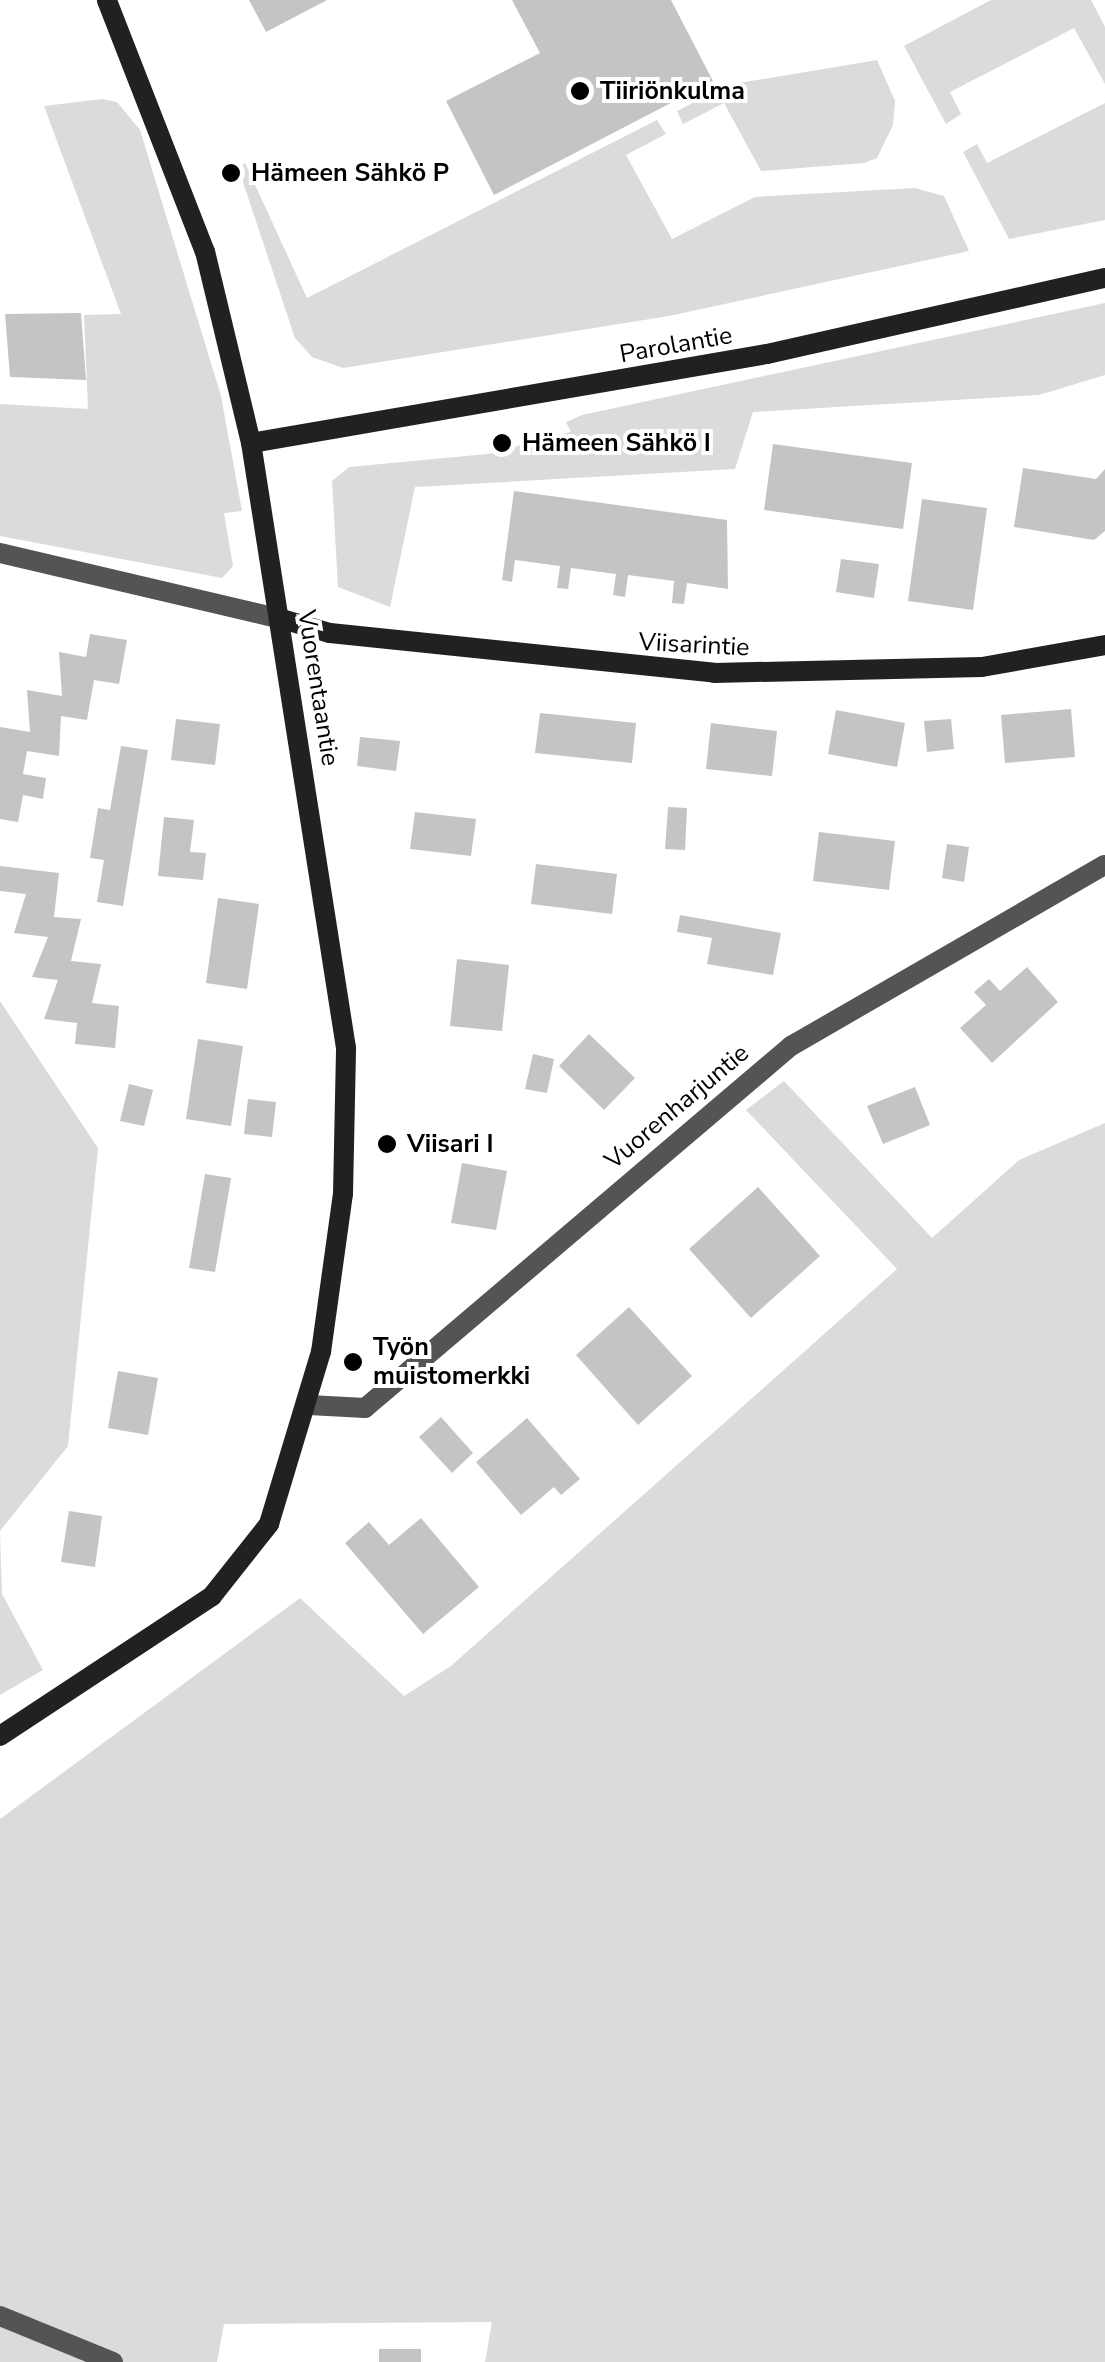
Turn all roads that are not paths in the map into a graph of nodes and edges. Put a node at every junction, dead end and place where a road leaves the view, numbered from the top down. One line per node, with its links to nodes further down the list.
1 (107, 0): 3 (main road, Vuorentaantie)
2 (1105, 278): 3 (main road, Parolantie)
3 (252, 443): 5 (main road, Vuorentaantie)
4 (0, 553): 5 (street)
5 (282, 619): 6 (main road, Viisarintie); 8 (main road, Vuorentaantie)
6 (1105, 646)
7 (1105, 865): 8 (street, Vuorenharjuntie)
8 (309, 1405): 9 (main road, Vuorentaantie)
9 (0, 1736)
10 (0, 2316): 11 (street)
11 (113, 2362)

